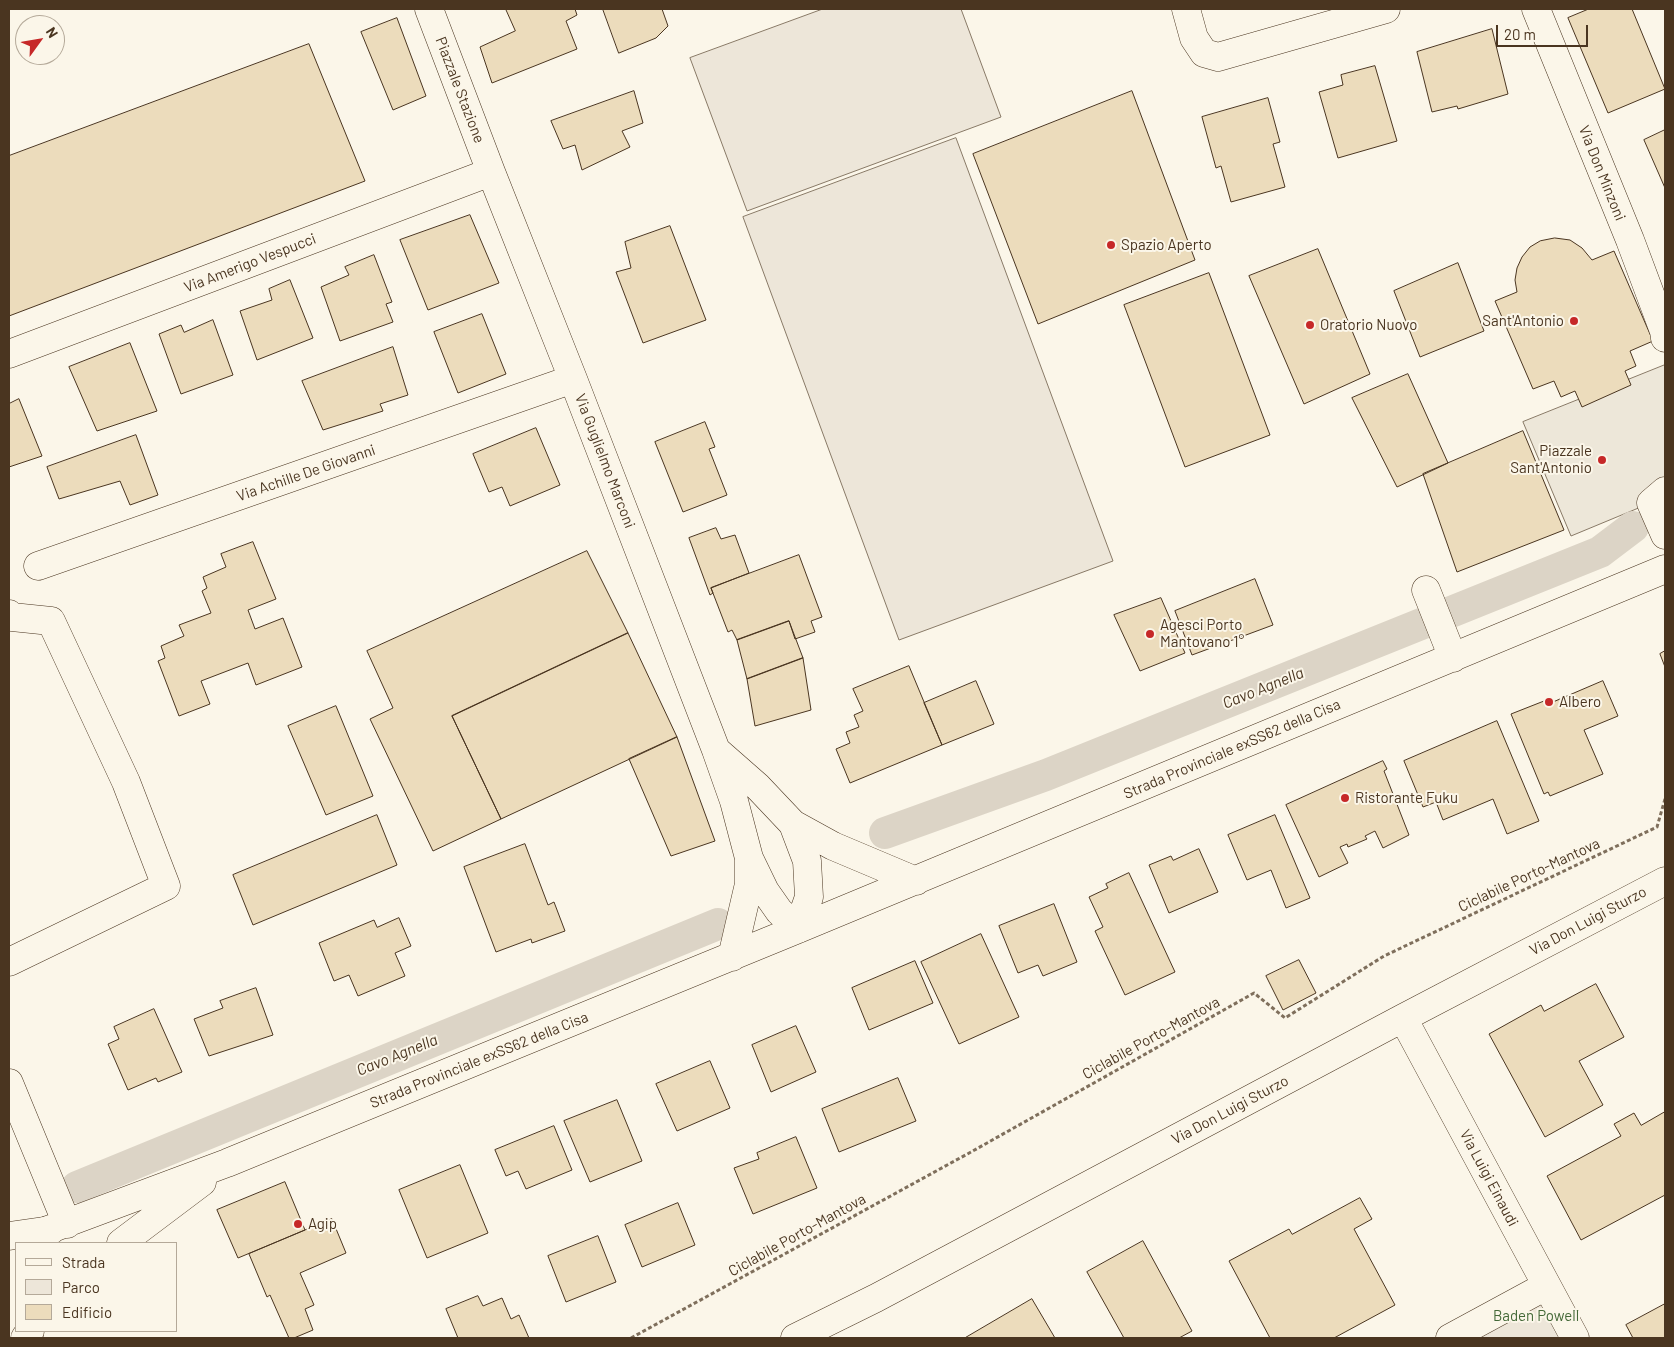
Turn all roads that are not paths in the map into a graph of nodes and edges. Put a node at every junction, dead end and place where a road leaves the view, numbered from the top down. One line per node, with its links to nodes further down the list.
1 (429, 9): 5 (main road, Piazzale Stazione)
2 (1186, 9): 3 (main road)
3 (1386, 9)
4 (1536, 9): 6 (main road, Via Don Minzoni)
5 (491, 172): 7 (main road, Via Amerigo Vespucci); 8 (main road, Via Guglielmo Marconi)
6 (1665, 338)
7 (9, 354)
8 (573, 379): 11 (main road, Via Achille De Giovanni); 16 (main road, Via Guglielmo Marconi)
9 (1658, 497): 10 (main road)
10 (1665, 535)
11 (38, 566)
12 (1665, 569): 15 (main road, Strada Provinciale exSS62 della Cisa)
13 (1426, 590): 15 (main road)
14 (9, 614): 23 (main road)
15 (1453, 658): 19 (main road, Strada Provinciale exSS62 della Cisa)
16 (716, 750): 17 (main road, Via Guglielmo Marconi); 18 (main road, Via Guglielmo Marconi)
17 (793, 824): 19 (main road, Via Guglielmo Marconi); 21 (main road, Via Guglielmo Marconi)
18 (749, 858): 21 (main road, Via Guglielmo Marconi); 22 (main road, Via Guglielmo Marconi)
19 (916, 880): 21 (main road, Strada Provinciale exSS62 della Cisa)
20 (1665, 881): 24 (main road, Via Don Luigi Sturzo)
21 (798, 929): 22 (main road, Strada Provinciale exSS62 della Cisa)
22 (732, 957): 26 (main road, Strada Provinciale exSS62 della Cisa)
23 (9, 962)
24 (1403, 1018): 31 (main road, Via Luigi Einaudi); 32 (main road, Via Don Luigi Sturzo)
25 (9, 1084): 27 (main road)
26 (227, 1163): 27 (main road); 29 (main road)
27 (59, 1227): 28 (main road); 30 (main road)
28 (9, 1236)
29 (121, 1242)
30 (9, 1244)
31 (1546, 1286): 33 (main road); 34 (main road, Via Luigi Einaudi)
32 (795, 1338)
33 (1450, 1338)
34 (1575, 1338)

